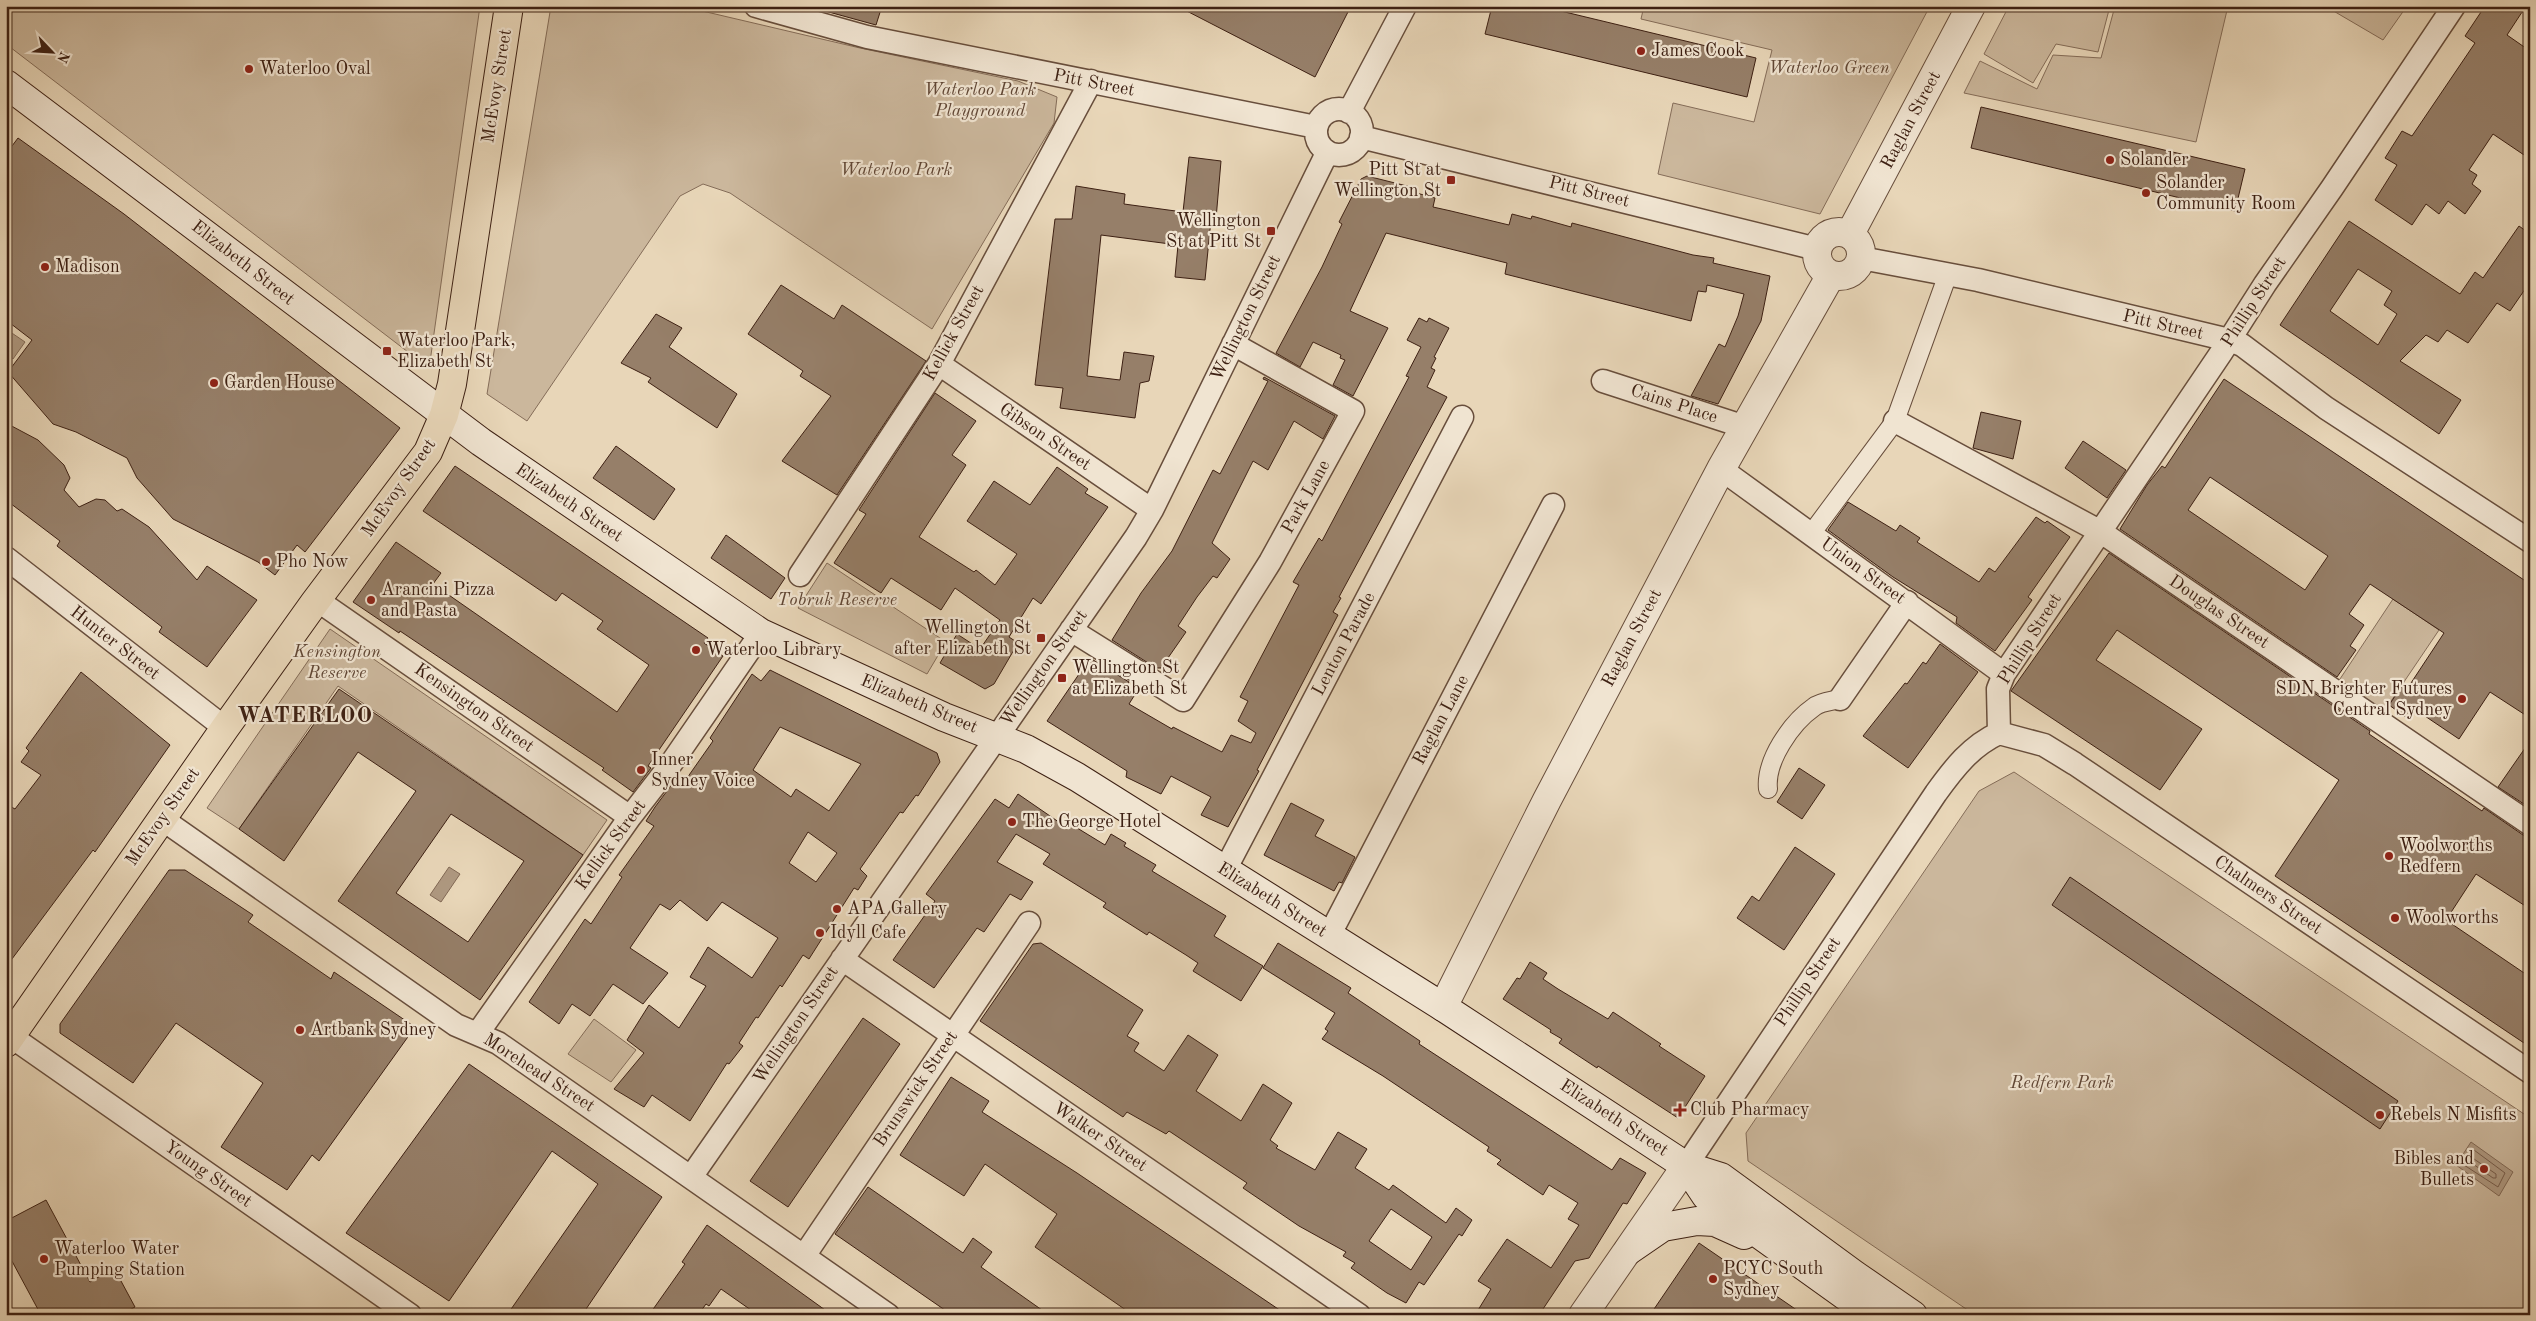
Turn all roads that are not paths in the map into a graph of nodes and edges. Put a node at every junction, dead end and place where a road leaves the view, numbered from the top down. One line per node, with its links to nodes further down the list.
1 (509, 6): 21 (main road, McEvoy Street)
2 (756, 6): 6 (street, Pitt Street)
3 (1405, 6): 8 (street)
4 (1971, 6): 12 (main road, Raglan Street)
5 (2454, 6): 17 (street, Phillip Street)
6 (1091, 81): 9 (street, Pitt Street); 19 (street, Kellick Street)
7 (8, 88): 21 (main road, Elizabeth Street)
8 (1349, 112): 9 (street); 10 (street)
9 (1316, 127): 11 (street)
10 (1361, 137): 11 (street); 13 (street, Pitt Street)
11 (1328, 153): 18 (street, Wellington Street)
12 (1850, 234): 13 (main road); 14 (main road)
13 (1817, 249): 15 (main road)
14 (1861, 258): 15 (main road); 16 (street, Pitt Street)
15 (1831, 274): 24 (main road, Raglan Street)
16 (1948, 274): 17 (street, Pitt Street); 23 (street)
17 (2229, 340): 28 (street, Phillip Street); 30 (street, Pitt Street)
18 (1233, 344): 27 (street, Wellington Street); 35 (street, Park Lane)
19 (939, 364): 27 (street, Gibson Street); 32 (street, Kellick Street)
20 (1603, 381): 24 (street, Cains Place)
21 (444, 415): 33 (main road, McEvoy Street); 36 (main road, Elizabeth Street)
22 (1462, 417): 46 (street, Lenton Parade)
23 (1895, 421): 28 (street, Douglas Street); 29 (street)
24 (1745, 427): 25 (main road, Raglan Street)
25 (1721, 469): 29 (street, Union Street); 50 (main road, Raglan Street)
26 (1553, 505): 48 (street, Raglan Lane)
27 (1152, 510): 35 (street, Wellington Street)
28 (2101, 532): 37 (street, Phillip Street); 45 (street, Douglas Street)
29 (1811, 534): 34 (street, Union Street)
30 (2530, 541)
31 (6, 558): 39 (street, Hunter Street)
32 (800, 574)
33 (317, 600): 39 (main road, McEvoy Street); 43 (street, Kensington Street)
34 (1907, 602): 37 (street, Union Street); 38 (street)
35 (1071, 630): 41 (street, Wellington Street)
36 (761, 633): 41 (main road, Elizabeth Street); 43 (street, Kellick Street)
37 (2004, 674): 40 (street, Phillip Street)
38 (1840, 699): 42 (street)
39 (224, 728): 44 (main road, McEvoy Street)
40 (1999, 733): 54 (street, Chalmers Street); 55 (street, Phillip Street)
41 (996, 737): 46 (main road, Elizabeth Street); 49 (street, Wellington Street)
42 (1768, 789)
43 (630, 817): 51 (street, Kellick Street)
44 (162, 819): 51 (street, Morehead Street); 53 (main road, McEvoy Street)
45 (2530, 824)
46 (1225, 870): 48 (main road, Elizabeth Street)
47 (1029, 923): 52 (street, Brunswick Street)
48 (1329, 936): 50 (main road, Elizabeth Street)
49 (842, 959): 52 (street, Walker Street); 56 (street, Wellington Street)
50 (1443, 1007): 55 (main road, Elizabeth Street)
51 (478, 1033): 56 (street, Morehead Street)
52 (952, 1036): 59 (street, Brunswick Street); 62 (street, Walker Street)
53 (8, 1038): 60 (street, Young Street)
54 (2530, 1072)
55 (1686, 1166): 57 (main road, Elizabeth Street); 58 (main road, Phillip Street); 65 (main road, Elizabeth Street)
56 (691, 1177): 59 (street, Morehead Street)
57 (1776, 1246): 58 (main road); 64 (main road, Elizabeth Street)
58 (1628, 1251): 63 (main road, Phillip Street)
59 (804, 1256): 61 (street, Morehead Street)
60 (410, 1315)
61 (888, 1315)
62 (1359, 1315)
63 (1584, 1315)
64 (1872, 1315)
65 (1913, 1315)

